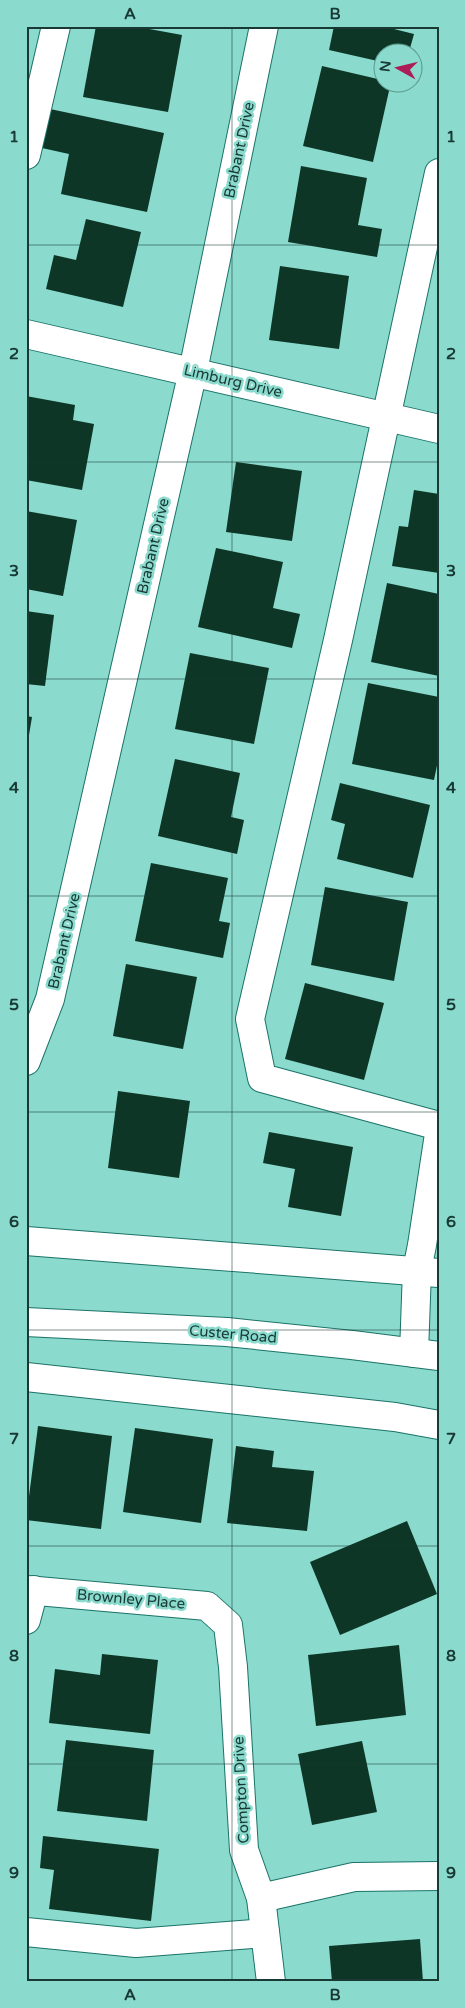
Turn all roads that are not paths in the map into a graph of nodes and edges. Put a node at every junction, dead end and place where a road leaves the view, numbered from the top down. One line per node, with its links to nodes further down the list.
1 (56, 26): 3 (street)
2 (264, 26): 6 (street, Brabant Drive)
3 (26, 155)
4 (439, 172): 7 (street)
5 (26, 334): 6 (street, Limburg Drive)
6 (193, 371): 7 (street, Limburg Drive); 9 (street, Brabant Drive)
7 (386, 416): 8 (street, Limburg Drive); 10 (street)
8 (439, 429)
9 (26, 1061)
10 (439, 1126)
11 (439, 1134): 13 (street)
12 (26, 1241): 13 (street)
13 (428, 1272): 15 (street)
14 (26, 1322): 15 (street, Custer Road)
15 (426, 1355)
16 (26, 1377): 17 (street)
17 (439, 1425)
18 (30, 1590): 19 (street); 20 (street, Brownley Place)
19 (26, 1620)
20 (228, 1625): 22 (street, Compton Drive)
21 (439, 1876): 22 (street)
22 (261, 1898): 24 (street, Compton Drive)
23 (26, 1932): 24 (street)
24 (265, 1932): 25 (street, Compton Drive)
25 (271, 1982)

